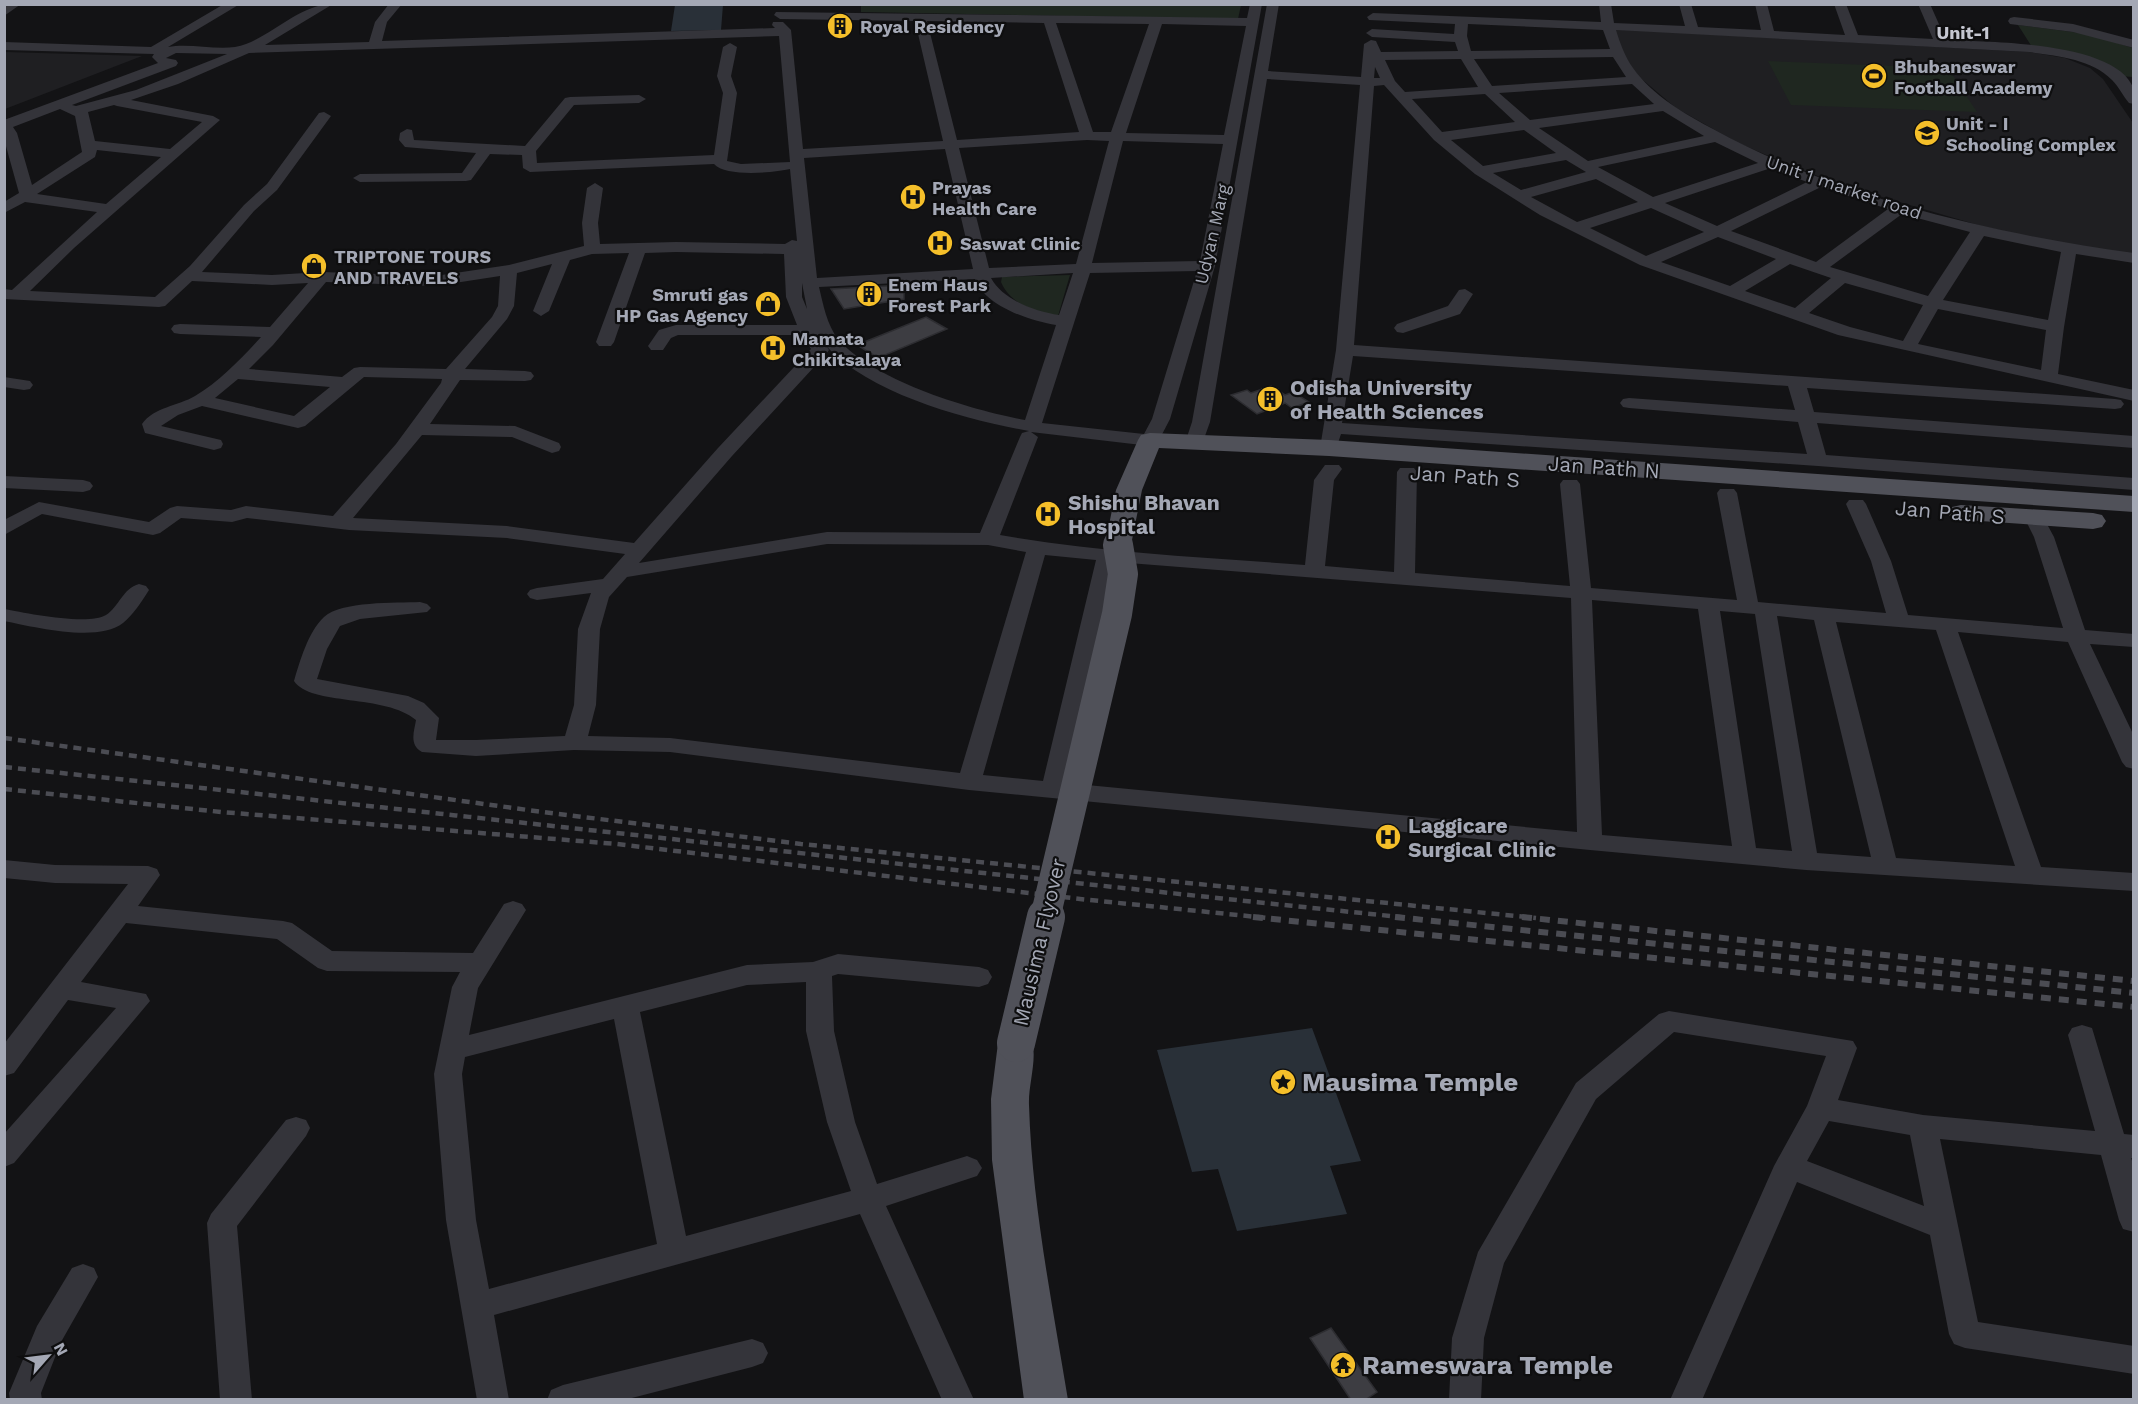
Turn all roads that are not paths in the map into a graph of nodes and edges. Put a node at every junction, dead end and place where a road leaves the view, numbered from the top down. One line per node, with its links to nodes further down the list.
1 (15, 4): 12 (street)
2 (234, 4): 34 (street)
3 (327, 4): 32 (street)
4 (396, 4): 25 (street)
5 (1605, 4): 19 (street, Unit 1 market road)
6 (1686, 4): 20 (street)
7 (1761, 4): 21 (street)
8 (1840, 4): 23 (street)
9 (1924, 4): 28 (street)
10 (1273, 7): 13 (street); 36 (street, Udyan Marg)
11 (1374, 11): 16 (street); 26 (street)
12 (4, 12)
13 (1255, 12): 17 (street); 58 (street, Udyan Marg)
14 (920, 17): 15 (street); 18 (street); 60 (street)
15 (1049, 20): 17 (street); 54 (street)
16 (1462, 20): 19 (street); 22 (street)
17 (1157, 21): 55 (street)
18 (780, 26): 24 (street); 67 (street)
19 (1607, 26): 20 (street); 33 (street, Unit 1 market road)
20 (1693, 31): 21 (street)
21 (1769, 35): 23 (street)
22 (1461, 38): 26 (street); 35 (street)
23 (1853, 40): 28 (street)
24 (525, 42): 25 (street); 32 (street)
25 (376, 44): 32 (street)
26 (1373, 44): 35 (street); 40 (street); 41 (street)
27 (2133, 44): 31 (street)
28 (1942, 45): 31 (street)
29 (4, 46): 34 (street)
30 (730, 46): 66 (street)
31 (2030, 48): 37 (street)
32 (248, 50): 34 (street); 46 (street)
33 (1618, 53): 35 (street); 38 (street, Unit 1 market road)
34 (164, 56): 48 (street); 49 (street)
35 (1466, 56): 42 (street)
36 (1260, 75): 40 (street); 138 (street, Udyan Marg)
37 (2118, 79): 39 (street); 45 (street)
38 (1635, 80): 42 (street); 47 (street, Unit 1 market road)
39 (2133, 80)
40 (1366, 82): 41 (street); 117 (street)
41 (1389, 82): 43 (street)
42 (1488, 90): 43 (street); 52 (street)
43 (1402, 96): 56 (street)
44 (639, 99): 63 (street)
45 (2133, 100)
46 (117, 102): 48 (street); 64 (street)
47 (1667, 106): 52 (street); 57 (street, Unit 1 market road)
48 (68, 108): 51 (street); 59 (street)
49 (4, 116)
50 (324, 116): 97 (street)
51 (5, 125): 75 (street)
52 (1526, 125): 56 (street); 65 (street)
53 (408, 133): 62 (street)
54 (1087, 136): 55 (street); 60 (street)
55 (1117, 137): 58 (street); 93 (street)
56 (1439, 137): 71 (street)
57 (1717, 137): 68 (street, Unit 1 market road); 70 (street)
58 (1232, 140): 92 (street, Udyan Marg)
59 (88, 145): 64 (street); 75 (street)
60 (950, 145): 67 (street); 96 (street)
61 (601, 147): 69 (street)
62 (486, 149): 63 (street); 72 (street)
63 (529, 151): 69 (street)
64 (173, 154): 79 (street)
65 (1567, 155): 70 (street); 71 (street)
66 (719, 159): 67 (street); 69 (street)
67 (791, 160): 86 (street); 100 (street)
68 (1772, 163): 73 (street, Unit 1 market road); 77 (street)
69 (597, 166)
70 (1590, 170): 76 (street); 77 (street)
71 (1480, 171): 76 (street)
72 (360, 178)
73 (1820, 182): 80 (street, Unit 1 market road); 83 (street)
74 (595, 188): 85 (street)
75 (25, 196): 78 (street); 79 (street)
76 (1517, 196): 81 (street)
77 (1651, 204): 81 (street); 83 (street)
78 (4, 209)
79 (110, 209): 102 (street)
80 (1898, 209): 82 (street, Unit 1 market road); 94 (street)
81 (1575, 228): 91 (street)
82 (1979, 231): 87 (street, Unit 1 market road); 104 (street)
83 (1715, 232): 89 (street); 91 (street)
84 (639, 248): 85 (street); 86 (street); 113 (street)
85 (592, 249): 88 (street)
86 (793, 249): 109 (street)
87 (2069, 250): 90 (street, Unit 1 market road); 108 (street)
88 (563, 256): 95 (street); 105 (street)
89 (1788, 258): 94 (street); 101 (street)
90 (2133, 258)
91 (1646, 262): 101 (street)
92 (1207, 267): 93 (street); 136 (street, Udyan Marg)
93 (1083, 268): 96 (street); 107 (street)
94 (1818, 268): 98 (street)
95 (509, 270): 99 (street); 119 (street)
96 (981, 274): 100 (street); 107 (street)
97 (189, 276): 99 (street); 102 (street)
98 (1843, 276): 104 (street); 106 (street)
99 (322, 277): 112 (street)
100 (810, 283): 109 (street)
101 (1730, 292): 106 (street)
102 (10, 294)
103 (1465, 294): 110 (street)
104 (1933, 302): 108 (street); 115 (street)
105 (541, 311)
106 (1796, 316): 115 (street)
107 (1065, 321): 132 (street)
108 (2055, 327): 121 (street)
109 (815, 328): 114 (street); 116 (street); 132 (street)
110 (1403, 328)
111 (180, 329): 112 (street)
112 (274, 332): 118 (street)
113 (605, 342)
114 (657, 346)
115 (1908, 347): 121 (street)
116 (820, 350): 132 (street); 155 (street)
117 (1345, 350): 123 (street); 137 (street)
118 (234, 373): 124 (street); 127 (street)
119 (452, 373): 120 (street); 124 (street); 131 (street)
120 (525, 376)
121 (2049, 378): 126 (street)
122 (4, 382): 125 (street)
123 (1796, 382): 129 (street); 130 (street)
124 (346, 383): 127 (street)
125 (24, 385)
126 (2133, 396)
127 (201, 400): 134 (street)
128 (1629, 403): 130 (street)
129 (2133, 405)
130 (1806, 416): 133 (street); 139 (street)
131 (417, 429): 135 (street); 150 (street)
132 (1030, 432): 136 (street, Jan Path S); 153 (street)
133 (2133, 442)
134 (214, 444)
135 (552, 447)
136 (1146, 448): 138 (main road, Jan Path S); 156 (main road, Mausima Flyover)
137 (1331, 449): 138 (main road, Jan Path S); 139 (street); 140 (main road, Jan Path S); 145 (main road, Jan Path N); 157 (street)
138 (1193, 451)
139 (1818, 460): 145 (street)
140 (1407, 472): 142 (main road, Jan Path S); 159 (street)
141 (4, 482): 144 (street)
142 (1570, 484): 146 (main road, Jan Path S); 161 (street)
143 (2133, 484): 145 (street)
144 (82, 486)
145 (2014, 486): 148 (main road, Jan Path N)
146 (1727, 494): 147 (main road, Jan Path S); 165 (street)
147 (1856, 504): 149 (main road, Jan Path S); 168 (street)
148 (2133, 504)
149 (2035, 519): 151 (main road, Jan Path S); 170 (street)
150 (339, 522): 152 (street); 155 (street)
151 (2133, 524)
152 (4, 529)
153 (988, 539): 154 (street); 158 (street)
154 (1037, 548): 156 (street); 174 (street)
155 (638, 550): 158 (street)
156 (1113, 550): 157 (street); 175 (street); 213 (main road, Mausima Flyover, bridge)
157 (1314, 572): 159 (street)
158 (614, 578): 162 (street); 172 (street)
159 (1404, 580): 161 (street)
160 (139, 590): 166 (street)
161 (1581, 593): 163 (street); 176 (street)
162 (537, 594)
163 (1708, 605): 165 (street); 177 (street)
164 (420, 608): 172 (street)
165 (1757, 609): 167 (street); 178 (street)
166 (4, 615)
167 (1824, 615): 168 (street); 179 (street)
168 (1899, 621): 169 (street)
169 (1945, 625): 170 (street); 181 (street)
170 (2076, 636): 171 (street); 173 (street)
171 (2133, 641)
172 (574, 743): 174 (street)
173 (2133, 762)
174 (969, 782): 175 (street)
175 (1053, 790): 176 (street)
176 (1590, 842): 177 (street)
177 (1745, 854): 178 (street)
178 (1806, 861): 179 (street)
179 (1886, 866): 181 (street)
180 (4, 869): 184 (street)
181 (2031, 875): 182 (street)
182 (2133, 882)
183 (513, 910): 185 (street)
184 (118, 913): 185 (street); 188 (street)
185 (481, 963): 191 (street)
186 (819, 972): 187 (street); 189 (street); 200 (street)
187 (979, 977)
188 (62, 989): 192 (street); 197 (street)
189 (625, 1006): 191 (street); 203 (street)
190 (2082, 1035): 196 (street)
191 (452, 1050): 205 (street)
192 (4, 1065)
193 (1821, 1108): 194 (street); 198 (street); 214 (street)
194 (1923, 1126): 196 (street); 202 (street)
195 (296, 1128): 209 (street)
196 (2123, 1146): 201 (street)
197 (4, 1155)
198 (1789, 1166): 202 (street); 215 (street)
199 (967, 1168): 200 (street)
200 (868, 1199): 203 (street); 212 (street)
201 (2133, 1220)
202 (1944, 1227): 207 (street)
203 (674, 1252): 205 (street)
204 (83, 1277): 208 (street)
205 (476, 1306): 210 (street)
206 (752, 1353): 211 (street)
207 (2133, 1360)
208 (26, 1400)
209 (236, 1400)
210 (493, 1400)
211 (563, 1400)
212 (958, 1400)
213 (1047, 1400)
214 (1466, 1400)
215 (1686, 1400)

